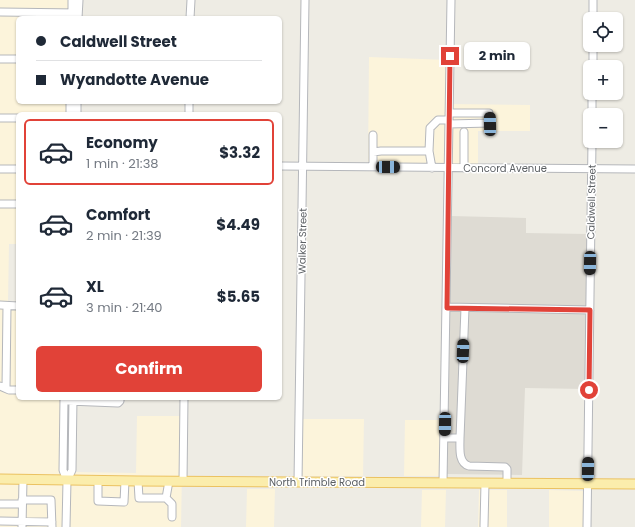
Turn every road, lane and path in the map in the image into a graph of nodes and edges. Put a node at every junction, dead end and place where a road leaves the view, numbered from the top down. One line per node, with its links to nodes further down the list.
1 (72, 0): 10 (street)
2 (79, 0): 10 (street)
3 (190, 0): 11 (street)
4 (305, 0): 23 (street, Walker Street)
5 (451, 0): 16 (street)
6 (593, 0): 8 (street)
7 (0, 12): 9 (street)
8 (593, 12)
9 (34, 15): 10 (street)
10 (75, 16)
11 (190, 16)
12 (0, 59): 13 (street)
13 (16, 59)
14 (0, 118): 15 (street)
15 (16, 118)
16 (449, 119): 16 (street); 20 (street); 26 (street)
17 (464, 132): 27 (street)
18 (373, 135): 21 (street)
19 (592, 148): 30 (street, Caldwell Street)
20 (429, 151): 21 (street); 25 (street)
21 (373, 152): 24 (street)
22 (282, 166): 23 (street, Concord Avenue)
23 (303, 166): 24 (street, Concord Avenue); 55 (street, Walker Street)
24 (373, 167): 25 (street, Concord Avenue)
25 (432, 168): 26 (street, Concord Avenue)
26 (448, 168): 27 (street, Concord Avenue); 36 (street)
27 (464, 168): 30 (street, Concord Avenue)
28 (0, 169): 29 (street)
29 (16, 169)
30 (591, 169): 31 (street, Concord Avenue); 38 (street, Caldwell Street)
31 (635, 169)
32 (0, 204): 33 (street)
33 (16, 204)
34 (3, 305): 35 (street); 39 (street)
35 (16, 306)
36 (447, 308): 37 (street); 45 (street)
37 (465, 308): 38 (street); 46 (street)
38 (590, 310): 59 (street, Caldwell Street)
39 (3, 387): 40 (street)
40 (16, 390)
41 (64, 400): 42 (street); 49 (street)
42 (73, 400): 43 (street); 49 (street)
43 (120, 400)
44 (184, 400): 53 (street)
45 (444, 438): 46 (street); 56 (street)
46 (460, 438): 58 (street)
47 (0, 479): 48 (main road, North Trimble Road)
48 (23, 480): 49 (main road, North Trimble Road); 62 (street)
49 (67, 481): 50 (main road, North Trimble Road); 69 (street)
50 (98, 481): 51 (main road, North Trimble Road); 51 (street)
51 (125, 481): 52 (main road, North Trimble Road)
52 (138, 481): 54 (main road, North Trimble Road); 61 (street)
53 (183, 481): 54 (main road, North Trimble Road); 55 (main road, North Trimble Road)
54 (169, 482): 61 (street)
55 (298, 482): 56 (main road, North Trimble Road)
56 (443, 483): 57 (main road, North Trimble Road)
57 (485, 483): 58 (main road, North Trimble Road); 68 (street)
58 (507, 484): 59 (main road, North Trimble Road)
59 (588, 484): 60 (main road, North Trimble Road); 70 (street, Caldwell Street)
60 (635, 484)
61 (166, 498): 64 (street)
62 (22, 502): 63 (street); 66 (street); 67 (street)
63 (0, 504)
64 (172, 517)
65 (0, 521): 66 (street)
66 (22, 524): 67 (street)
67 (52, 524)
68 (484, 526)
69 (66, 527)
70 (587, 527)

